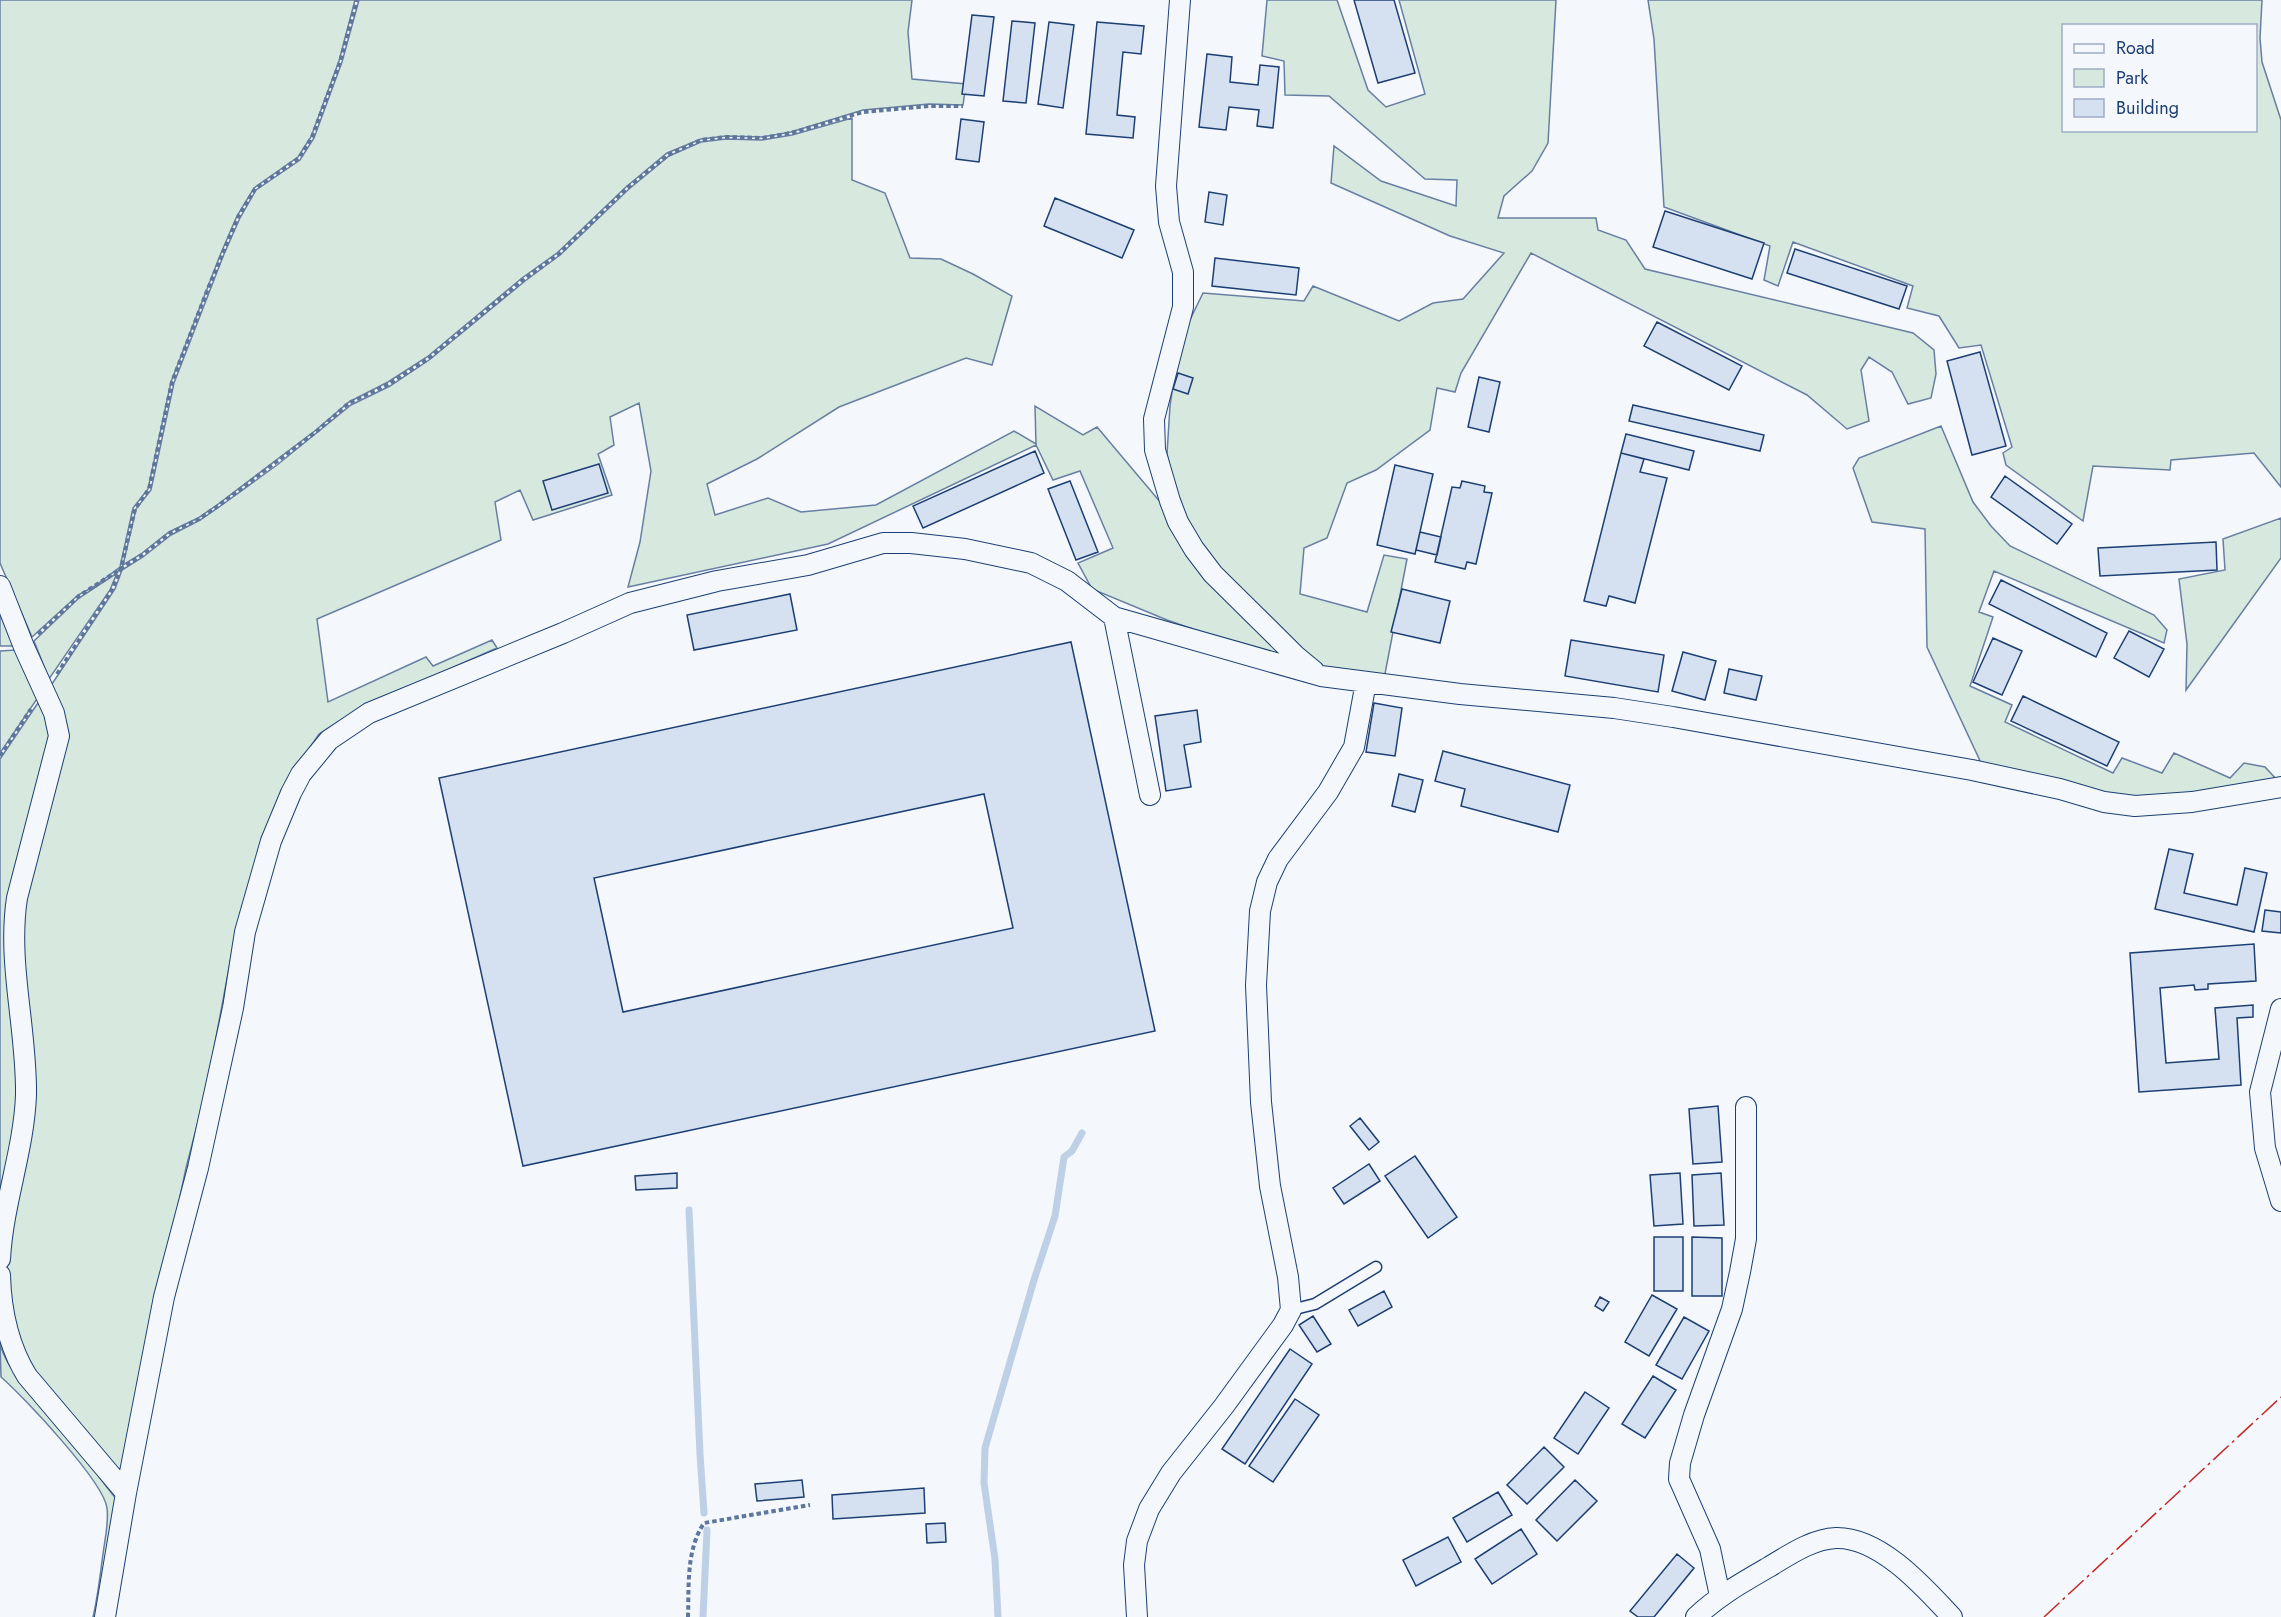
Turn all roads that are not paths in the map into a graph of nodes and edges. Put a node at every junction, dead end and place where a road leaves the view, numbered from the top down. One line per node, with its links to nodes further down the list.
1 (1180, 0): 4 (street)
2 (0, 586): 11 (street)
3 (1114, 617): 4 (street); 7 (street); 15 (street)
4 (1321, 676): 5 (street)
5 (1366, 682): 6 (street); 14 (street)
6 (2281, 787)
7 (1150, 795)
8 (2281, 1009): 10 (street)
9 (1746, 1107): 16 (street)
10 (2281, 1201)
11 (0, 1259)
12 (1376, 1268): 14 (lane)
13 (0, 1275): 15 (street)
14 (1291, 1311): 18 (street)
15 (126, 1493): 17 (street)
16 (1720, 1596): 19 (street); 20 (street)
17 (105, 1617)
18 (1137, 1617)
19 (1696, 1617)
20 (1952, 1617)

